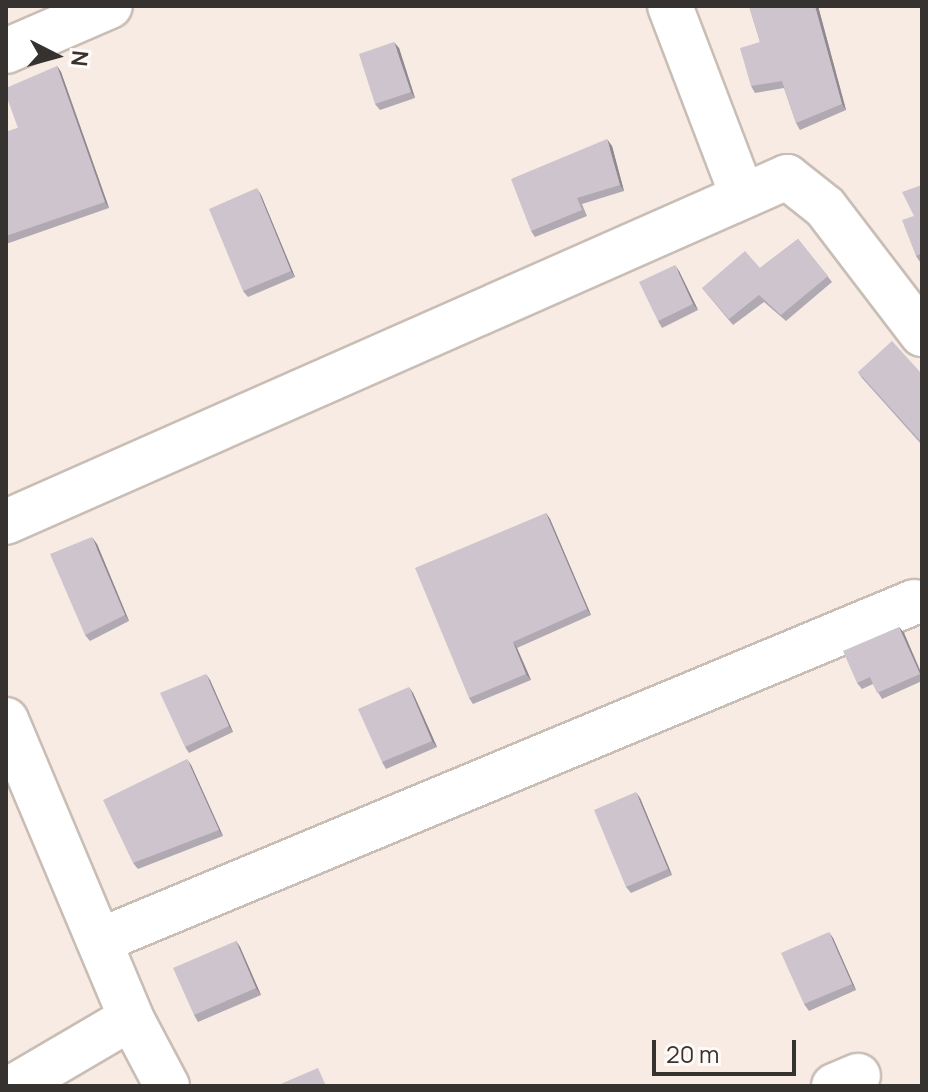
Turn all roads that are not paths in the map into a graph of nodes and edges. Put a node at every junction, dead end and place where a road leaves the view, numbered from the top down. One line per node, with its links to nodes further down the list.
1 (110, 6): 3 (street)
2 (670, 6): 4 (street)
3 (6, 51)
4 (742, 195): 5 (street); 6 (street)
5 (922, 334)
6 (6, 522)
7 (914, 602): 9 (street)
8 (6, 720): 9 (street)
9 (99, 941): 10 (street)
10 (131, 1018): 11 (street); 12 (street)
11 (15, 1086)
12 (167, 1086)

